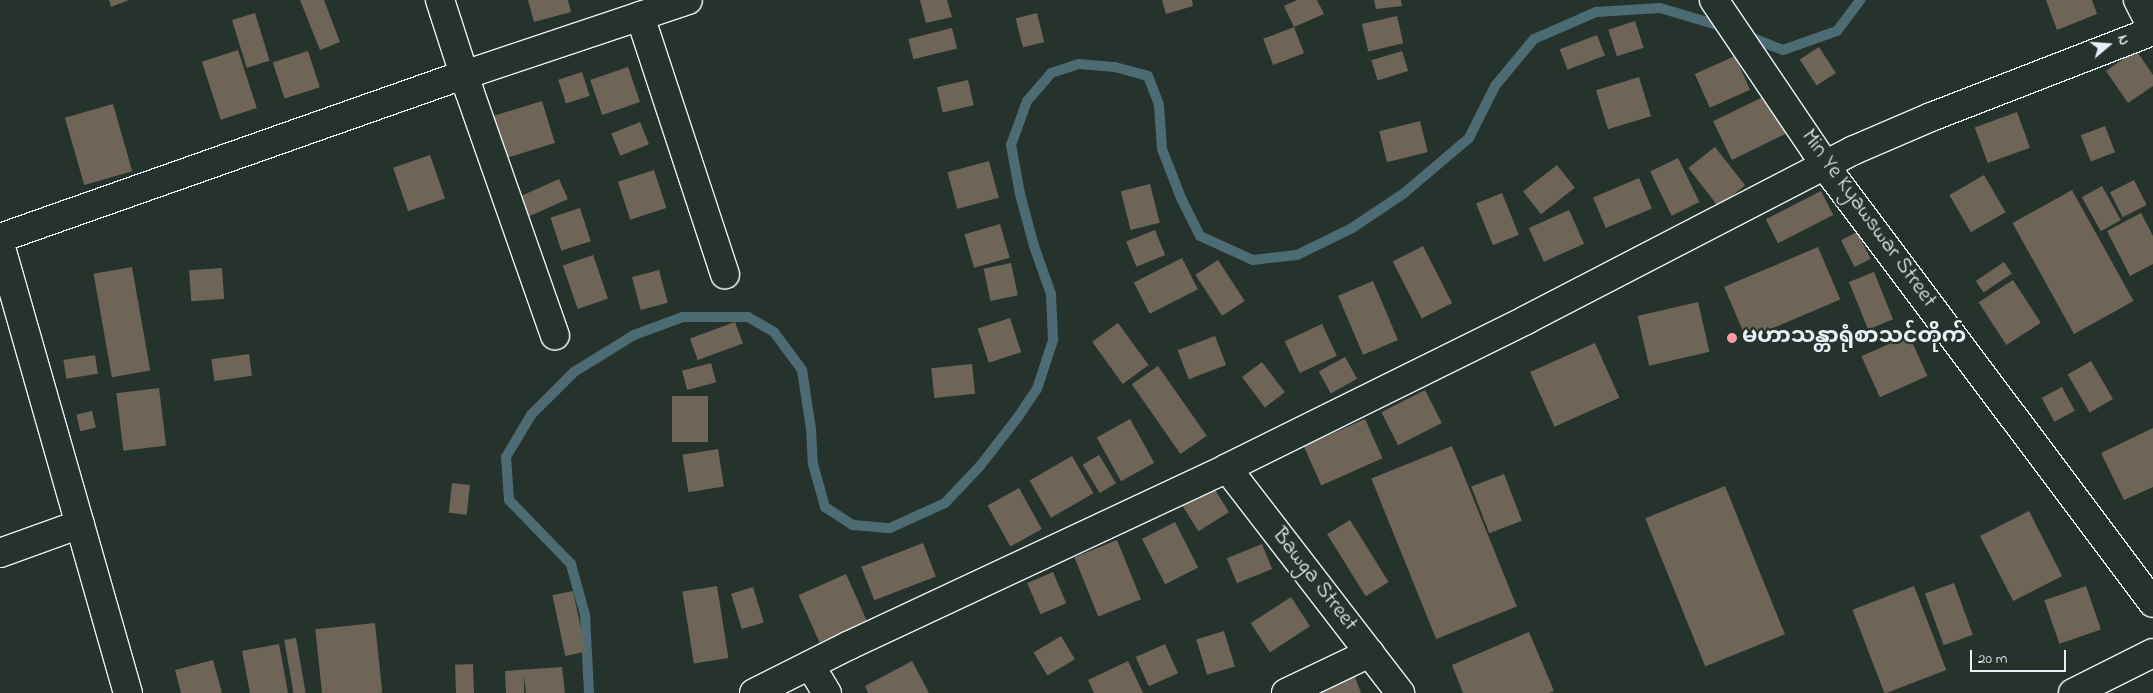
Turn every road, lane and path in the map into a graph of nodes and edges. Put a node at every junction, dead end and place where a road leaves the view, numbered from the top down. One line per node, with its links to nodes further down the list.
1 (440, 0): 7 (street)
2 (688, 0): 5 (street)
3 (1714, 0): 8 (street, Min Ye Kyawswar Street)
4 (2138, 0): 6 (street)
5 (640, 16): 7 (street); 11 (street)
6 (2153, 31): 8 (street)
7 (464, 75): 9 (street); 12 (street)
8 (1826, 166): 13 (street); 16 (street, Min Ye Kyawswar Street)
9 (0, 238)
10 (0, 244): 14 (street)
11 (725, 274)
12 (554, 335)
13 (1227, 468): 17 (street, Bawga Street); 19 (street)
14 (80, 524): 15 (street); 20 (street)
15 (0, 553)
16 (2153, 603)
17 (1370, 653): 23 (street); 24 (street, Bawga Street)
18 (2153, 653): 25 (street)
19 (810, 665): 21 (street); 22 (street)
20 (128, 693)
21 (754, 693)
22 (827, 693)
23 (1286, 693)
24 (1400, 693)
25 (2073, 693)

